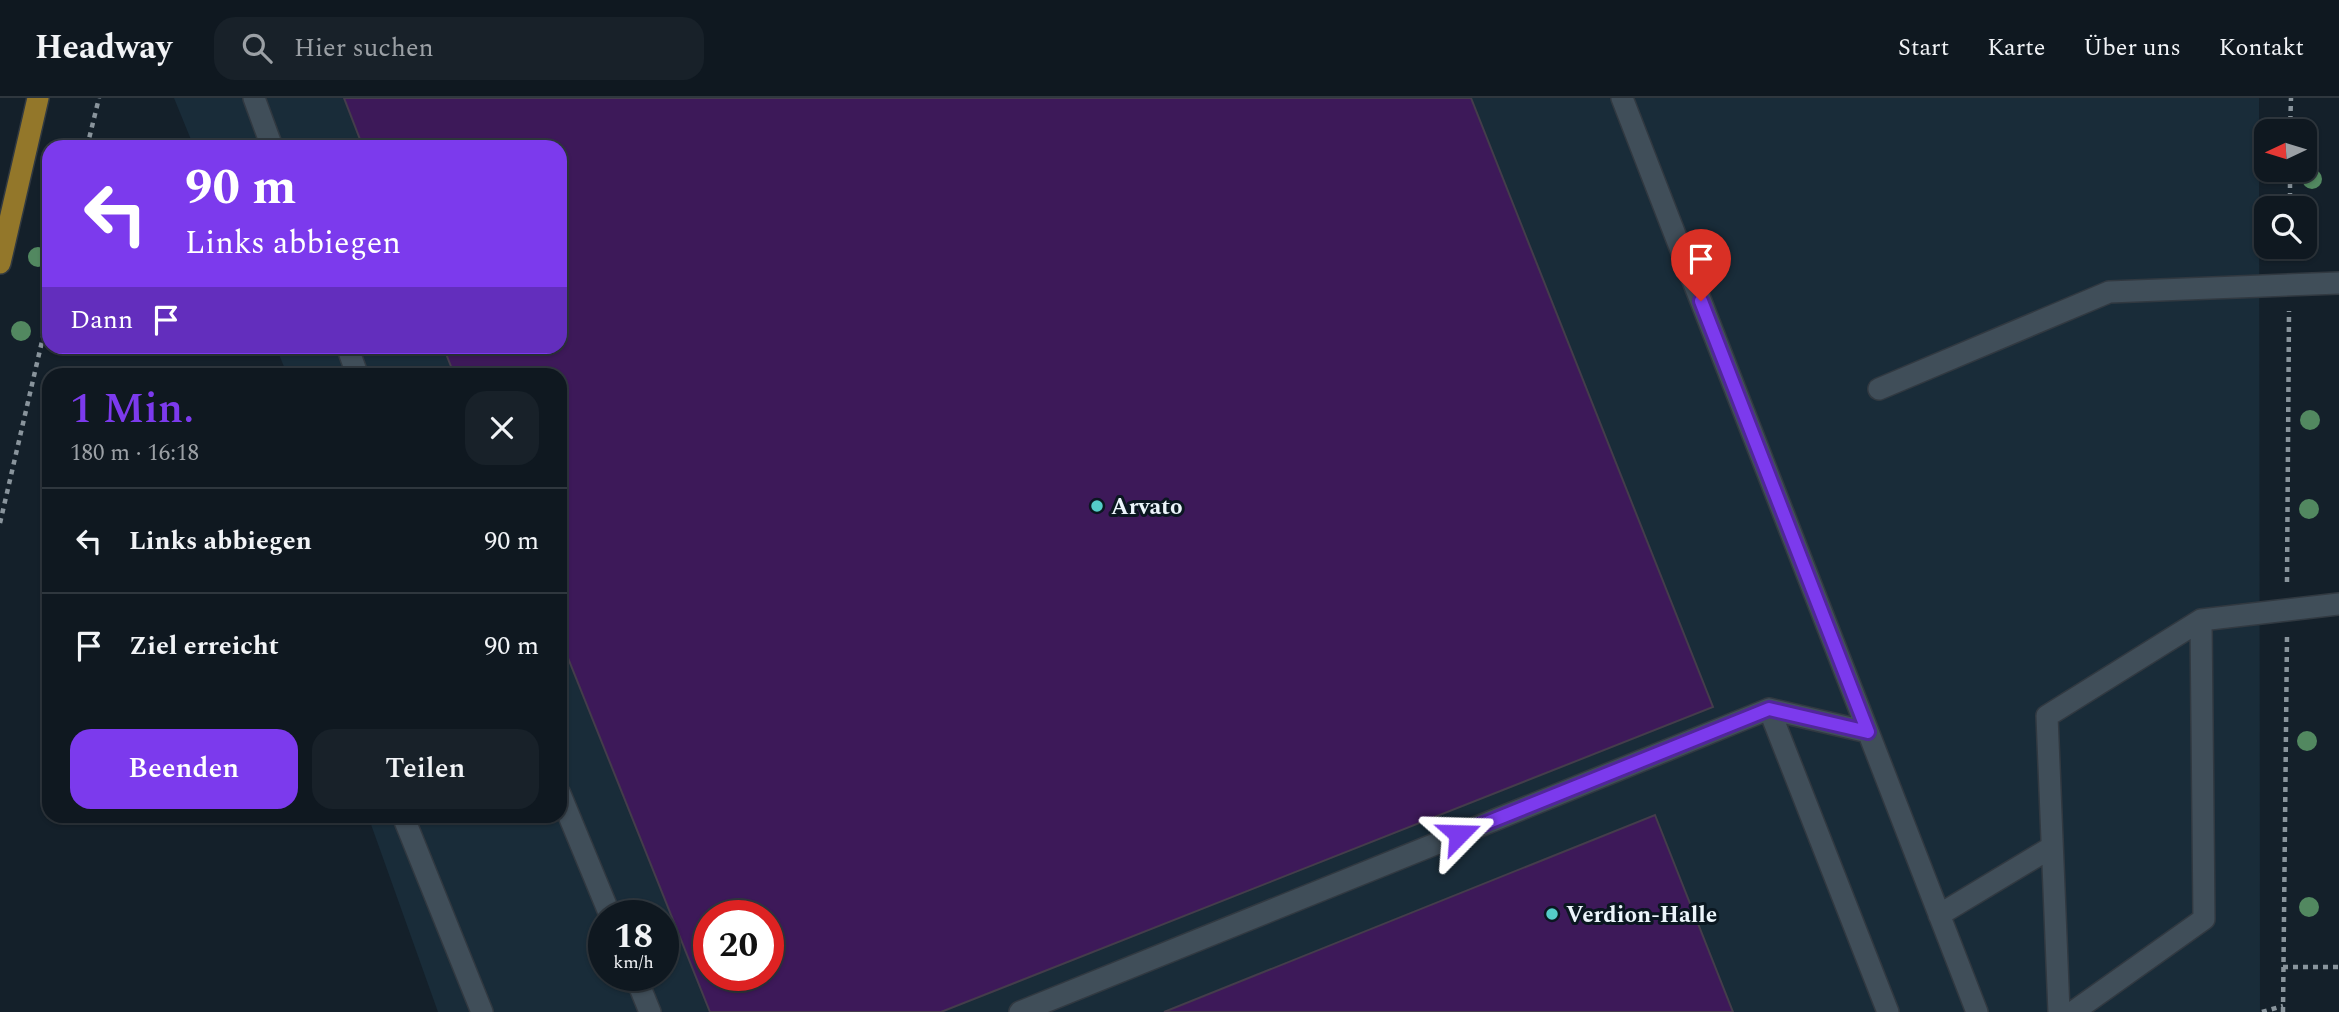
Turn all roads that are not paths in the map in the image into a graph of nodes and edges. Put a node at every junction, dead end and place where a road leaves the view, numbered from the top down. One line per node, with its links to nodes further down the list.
1 (38, 98): 5 (main road)
2 (254, 98): 4 (lane)
3 (1622, 98): 11 (lane)
4 (269, 140)
5 (0, 263)
6 (2339, 283): 7 (lane)
7 (1879, 389)
8 (2339, 604): 9 (lane)
9 (2201, 620): 14 (lane); 24 (lane)
10 (1769, 709): 11 (lane); 20 (lane); 21 (lane)
11 (1868, 732): 16 (lane)
12 (567, 811): 15 (lane)
13 (406, 823): 18 (lane)
14 (2052, 847): 16 (lane); 23 (lane)
15 (604, 900)
16 (1939, 915): 22 (lane)
17 (641, 991): 19 (lane)
18 (482, 1012)
19 (650, 1012)
20 (1020, 1012)
21 (1888, 1012)
22 (1977, 1012)
23 (2059, 1012)
24 (2073, 1012)

